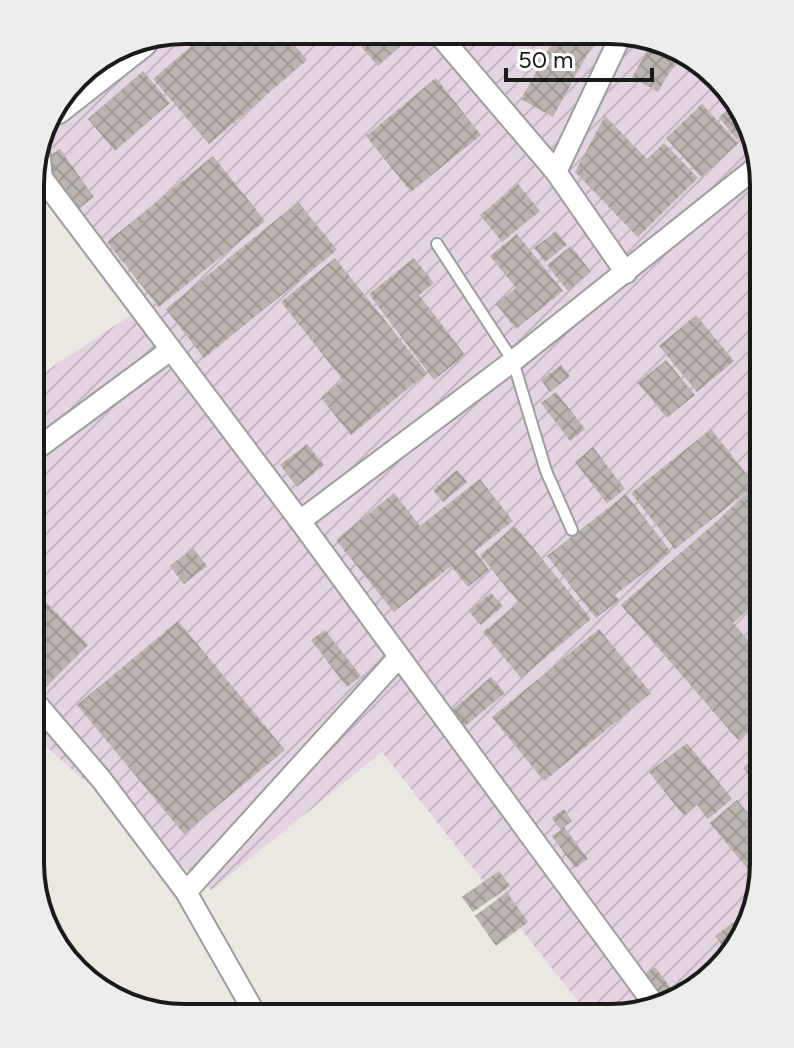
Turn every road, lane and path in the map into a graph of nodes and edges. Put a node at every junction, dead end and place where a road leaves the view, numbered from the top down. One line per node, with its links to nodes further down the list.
1 (447, 44): 5 (street)
2 (617, 44): 5 (street)
3 (136, 53): 4 (street)
4 (69, 105)
5 (556, 172): 9 (street)
6 (749, 173): 9 (street)
7 (44, 181): 10 (street)
8 (437, 244): 11 (lane)
9 (626, 273): 11 (street)
10 (169, 351): 12 (street); 13 (street)
11 (513, 361): 13 (street); 14 (lane)
12 (44, 443)
13 (300, 521): 15 (street)
14 (572, 530)
15 (399, 657): 17 (street); 18 (street)
16 (44, 712): 17 (street)
17 (186, 892): 19 (street)
18 (649, 998)
19 (250, 1004)

